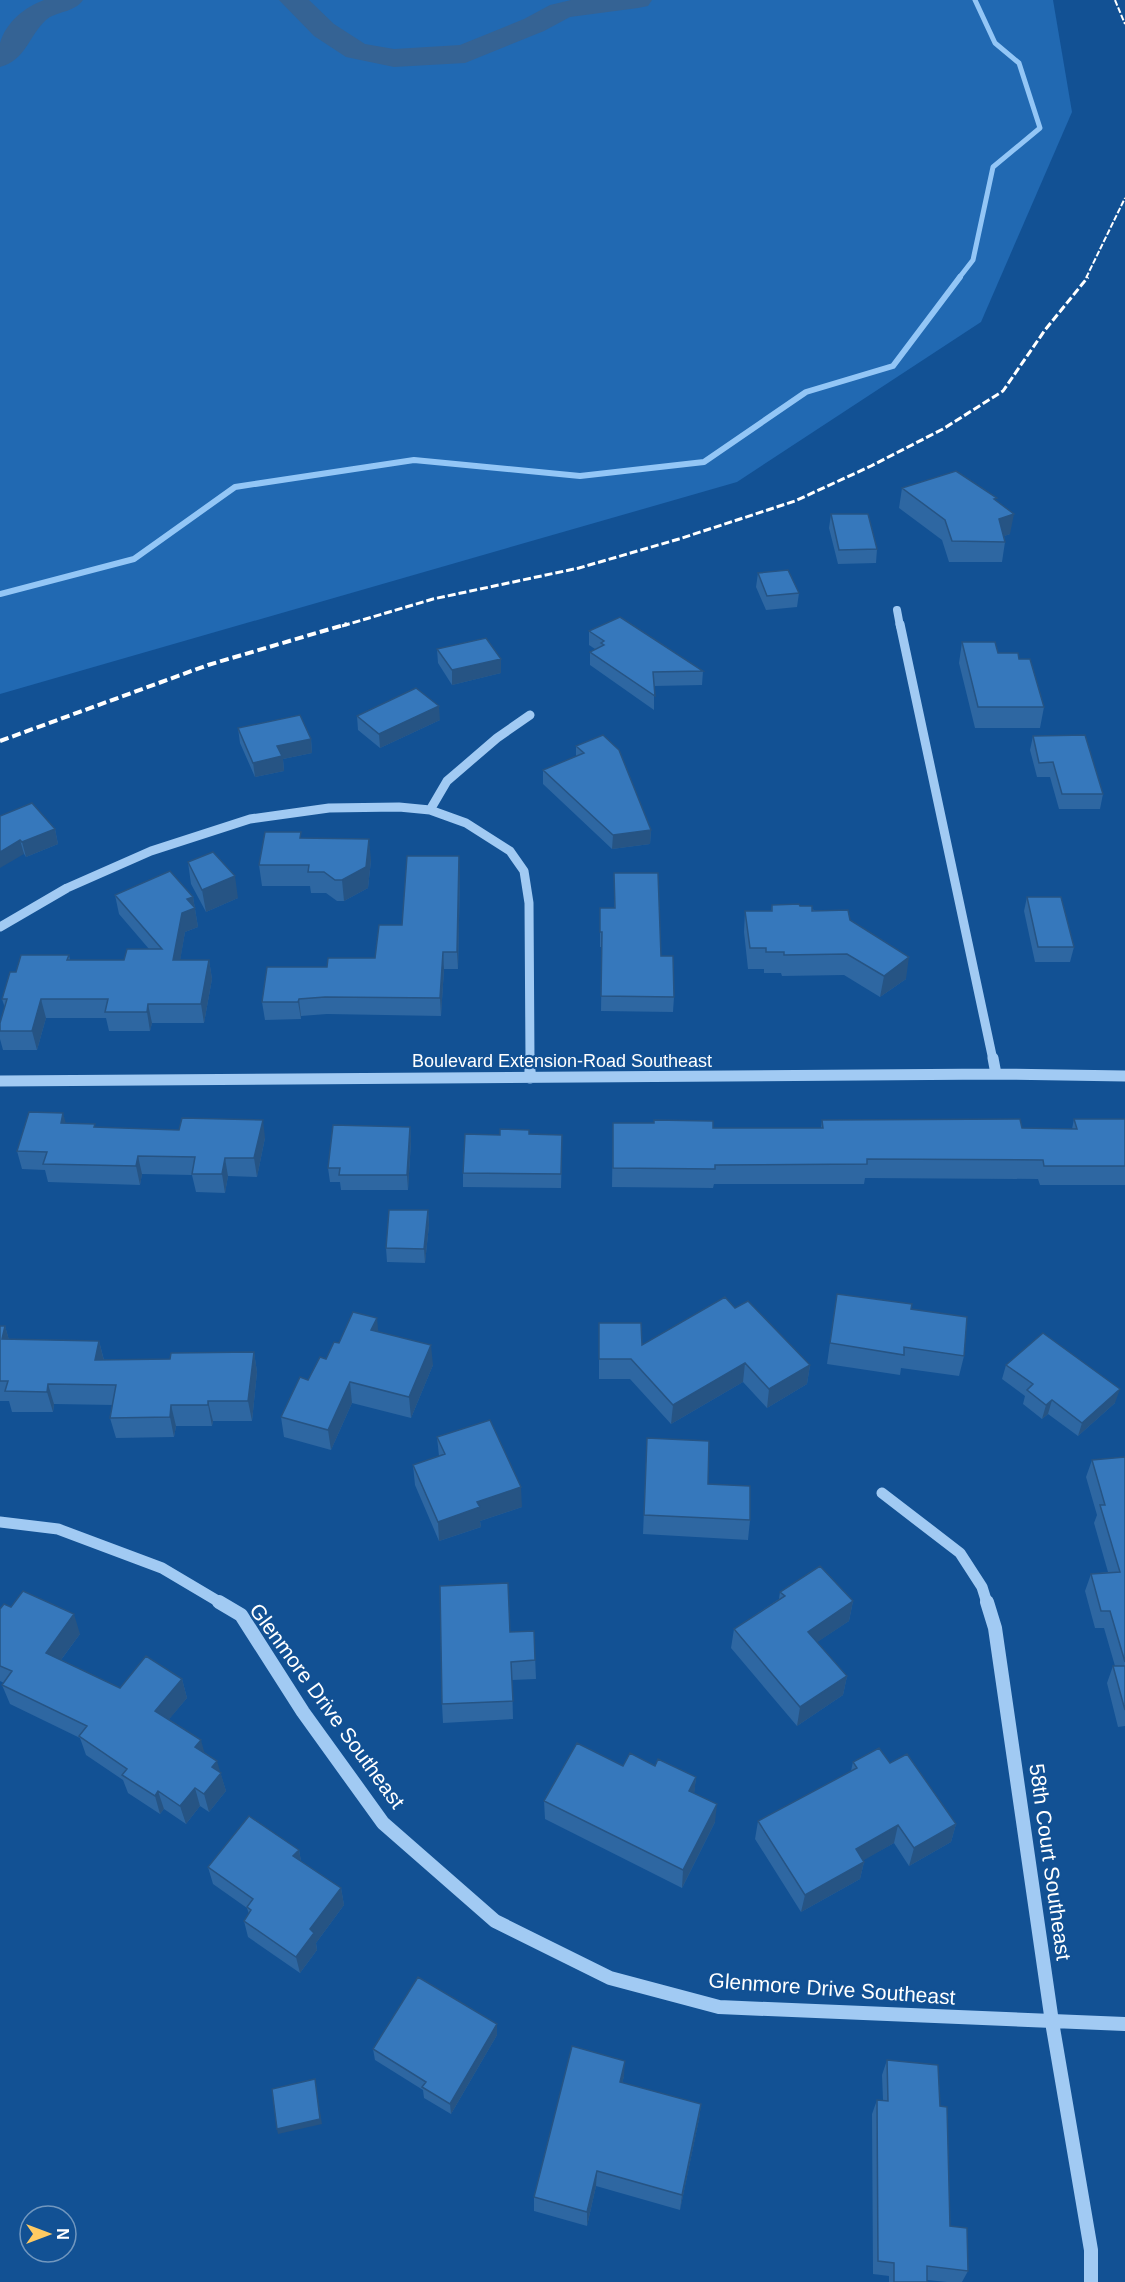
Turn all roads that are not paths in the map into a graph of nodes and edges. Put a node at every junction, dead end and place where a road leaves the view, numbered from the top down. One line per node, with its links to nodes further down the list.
1 (897, 610): 5 (street)
2 (530, 715): 3 (street)
3 (430, 810): 4 (street); 7 (street)
4 (0, 927)
5 (996, 1074): 6 (street, Boulevard Extension-Road Southeast); 7 (street, Boulevard Extension-Road Southeast)
6 (1125, 1076)
7 (530, 1078): 8 (street, Boulevard Extension-Road Southeast)
8 (0, 1081)
9 (882, 1493): 11 (street, 58th Court Southeast)
10 (0, 1522): 11 (street, Glenmore Drive Southeast)
11 (1052, 2022): 12 (street, Glenmore Drive Southeast); 13 (street, 58th Court Southeast)
12 (1125, 2024)
13 (1091, 2282)

